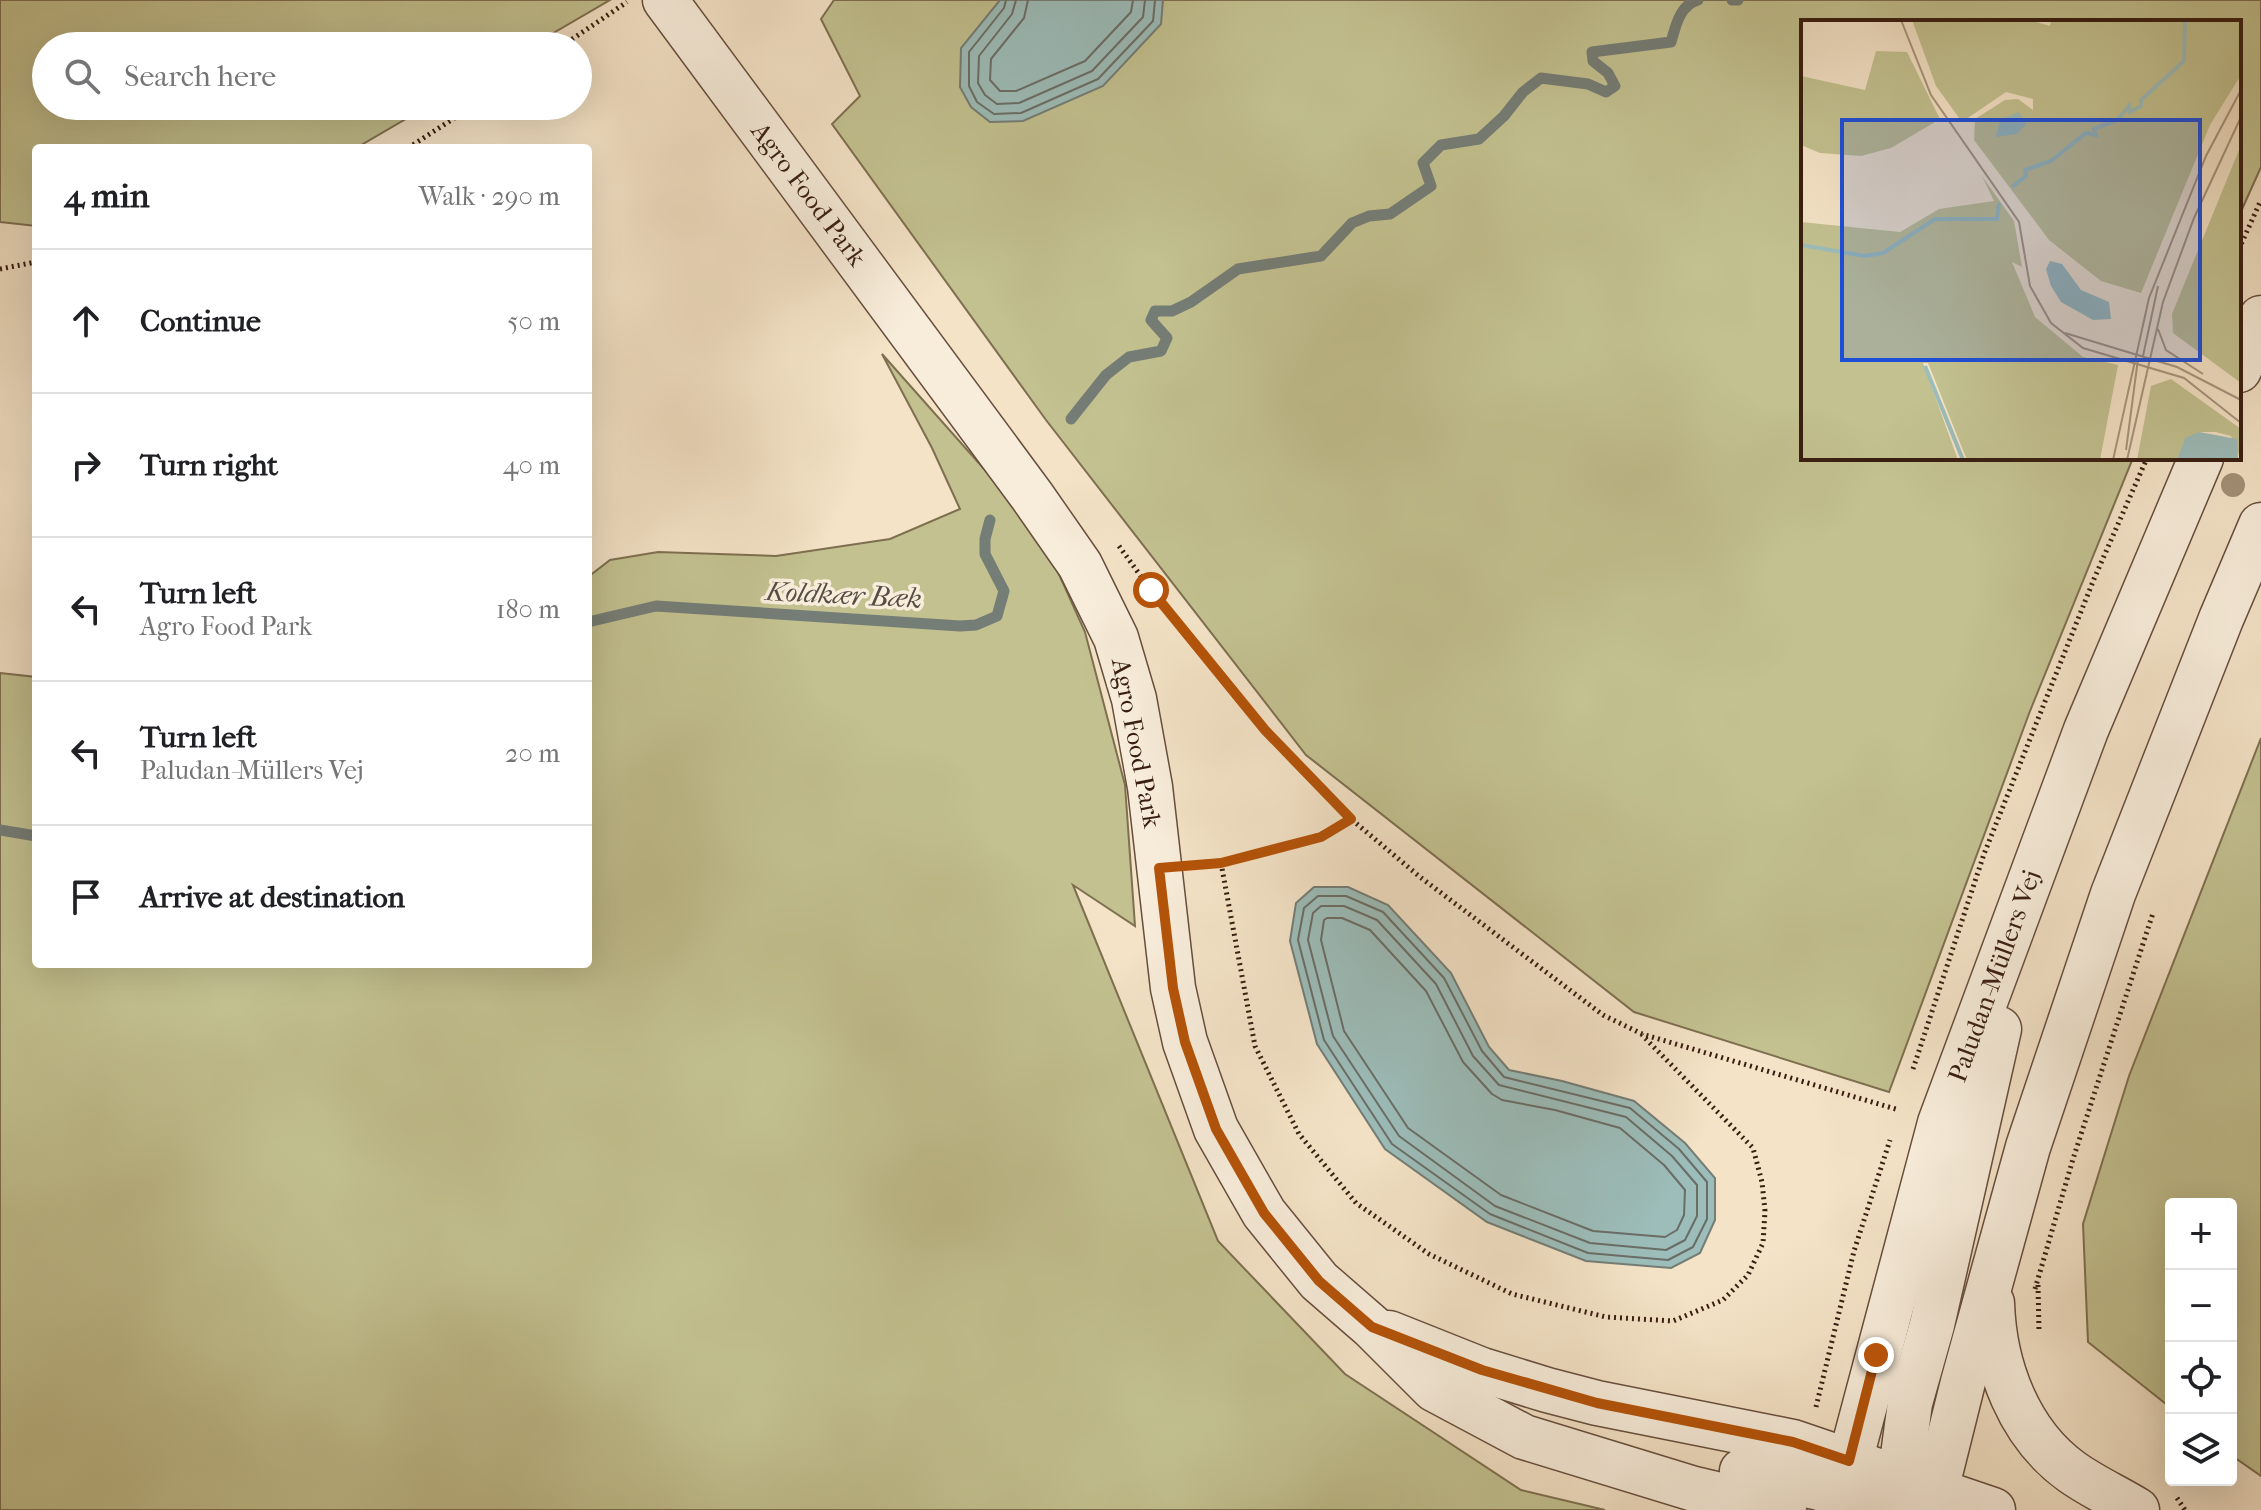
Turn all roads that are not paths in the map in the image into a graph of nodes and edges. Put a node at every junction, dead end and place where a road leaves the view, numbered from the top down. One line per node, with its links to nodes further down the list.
1 (665, 0): 7 (street, Agro Food Park)
2 (2261, 318): 3 (street)
3 (2241, 365)
4 (2200, 460): 9 (street, Paludan-Müllers Vej)
5 (2261, 525): 6 (street)
6 (1991, 1285): 9 (street); 10 (street)
7 (1372, 1327): 8 (street, Agro Food Park); 9 (street, Agro Food Park)
8 (1434, 1389): 9 (street); 11 (street, Agro Food Park)
9 (1883, 1496): 12 (street)
10 (2154, 1500)
11 (1784, 1510)
12 (1993, 1510)

